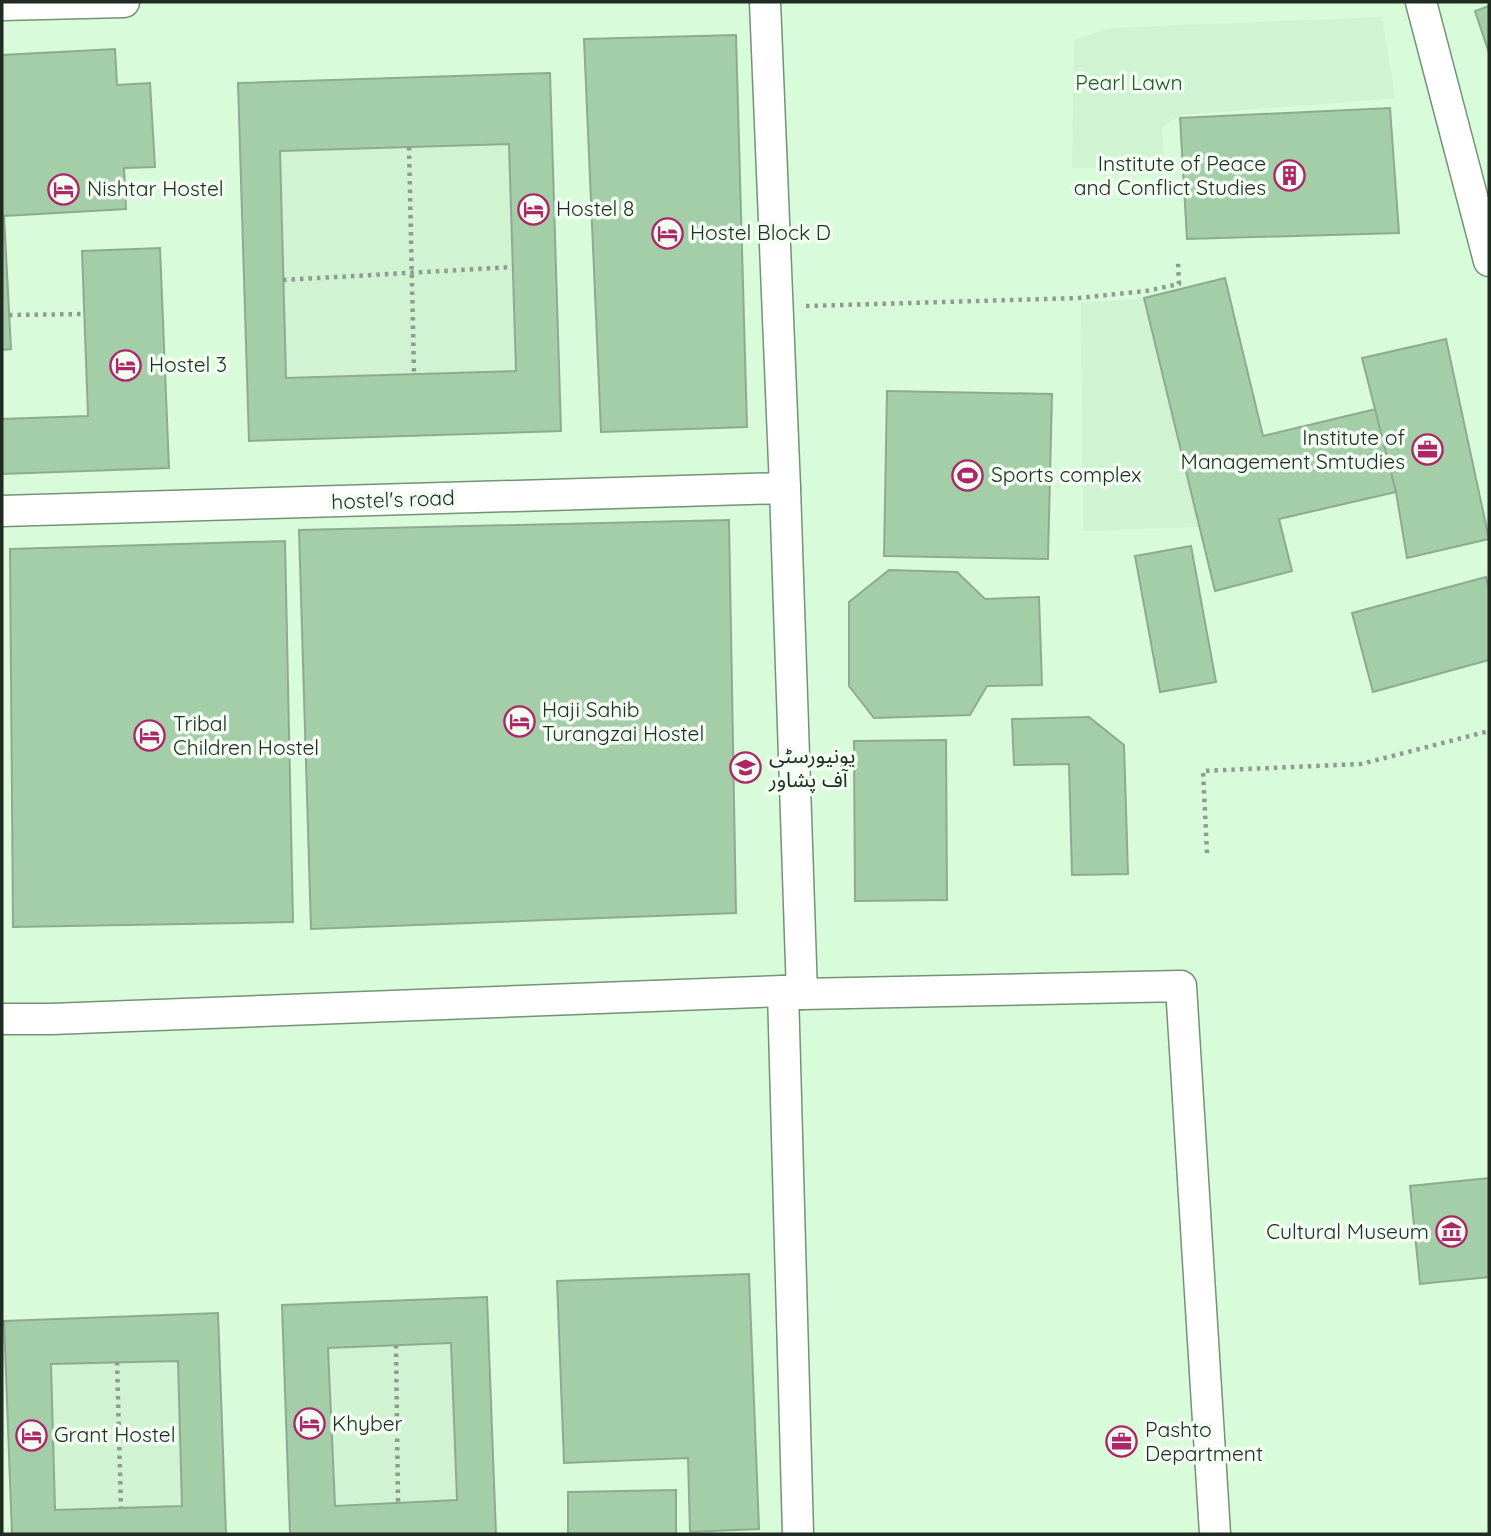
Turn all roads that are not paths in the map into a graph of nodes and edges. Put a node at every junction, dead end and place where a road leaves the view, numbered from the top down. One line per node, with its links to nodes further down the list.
1 (124, 2): 4 (street)
2 (765, 2): 7 (street)
3 (1421, 2): 5 (street)
4 (2, 5)
5 (1483, 206): 6 (street)
6 (1489, 261)
7 (785, 488): 8 (street, hostel's road); 9 (street)
8 (2, 511)
9 (793, 992): 10 (street); 11 (street); 12 (street)
10 (2, 1019)
11 (799, 1534)
12 (1215, 1534)

